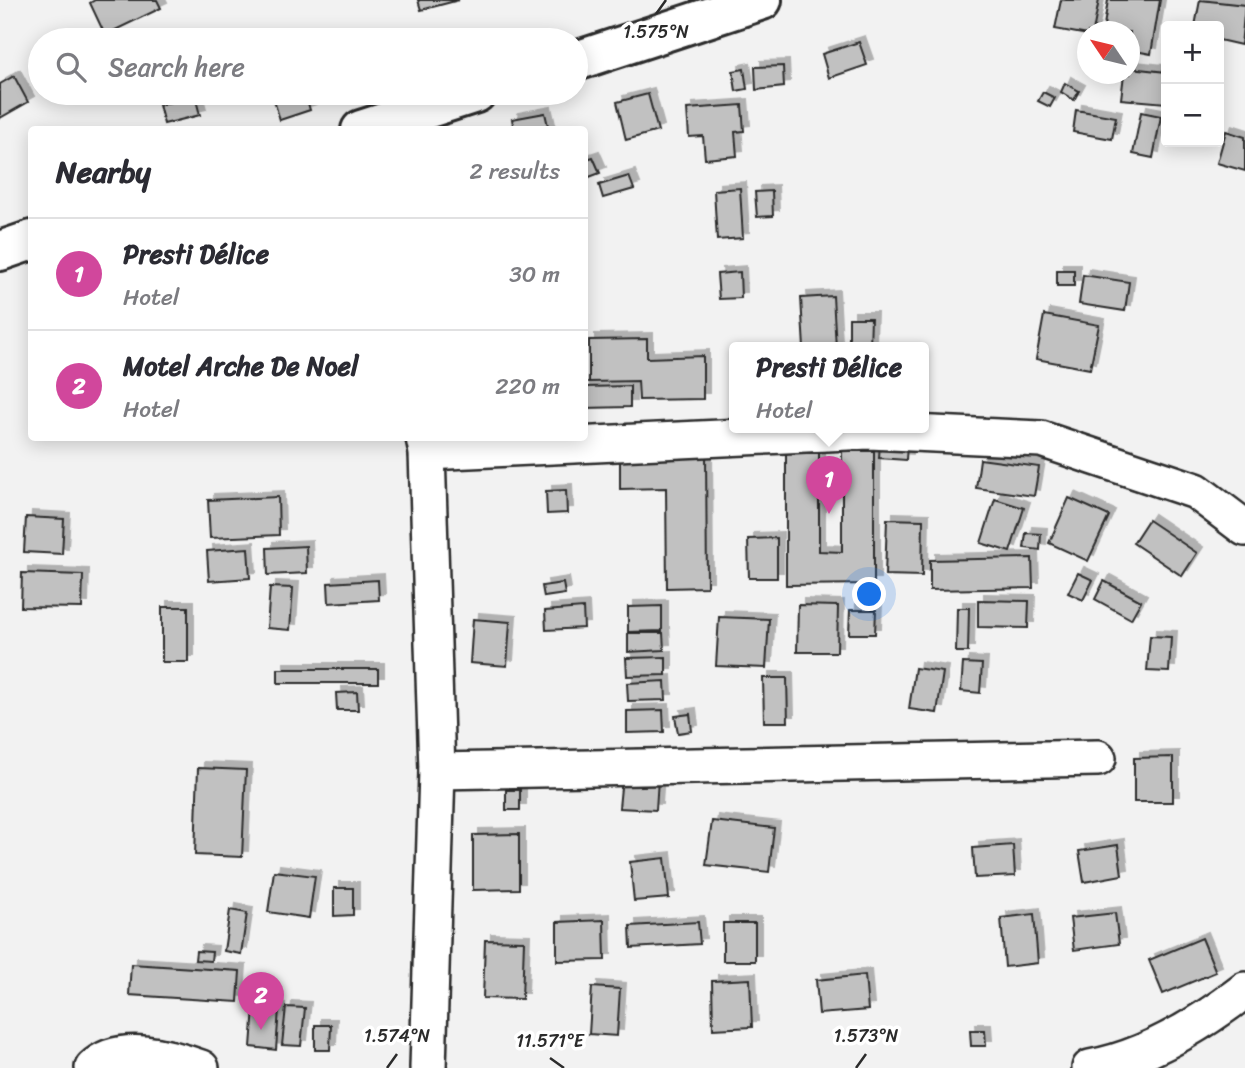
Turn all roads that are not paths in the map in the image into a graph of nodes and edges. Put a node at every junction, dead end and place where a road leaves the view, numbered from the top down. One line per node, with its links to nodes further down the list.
1 (762, 0): 2 (highway)
2 (588, 57)
3 (439, 105): 4 (highway)
4 (373, 126)
5 (28, 241): 6 (highway)
6 (0, 251)
7 (806, 433): 9 (street)
8 (912, 433): 12 (street)
9 (588, 440)
10 (552, 441): 11 (street)
11 (425, 445): 14 (street)
12 (1245, 528)
13 (1098, 758): 14 (street)
14 (437, 771): 18 (street)
15 (1245, 990): 19 (street)
16 (93, 1068): 17 (street)
17 (201, 1068)
18 (428, 1068)
19 (1090, 1068)

